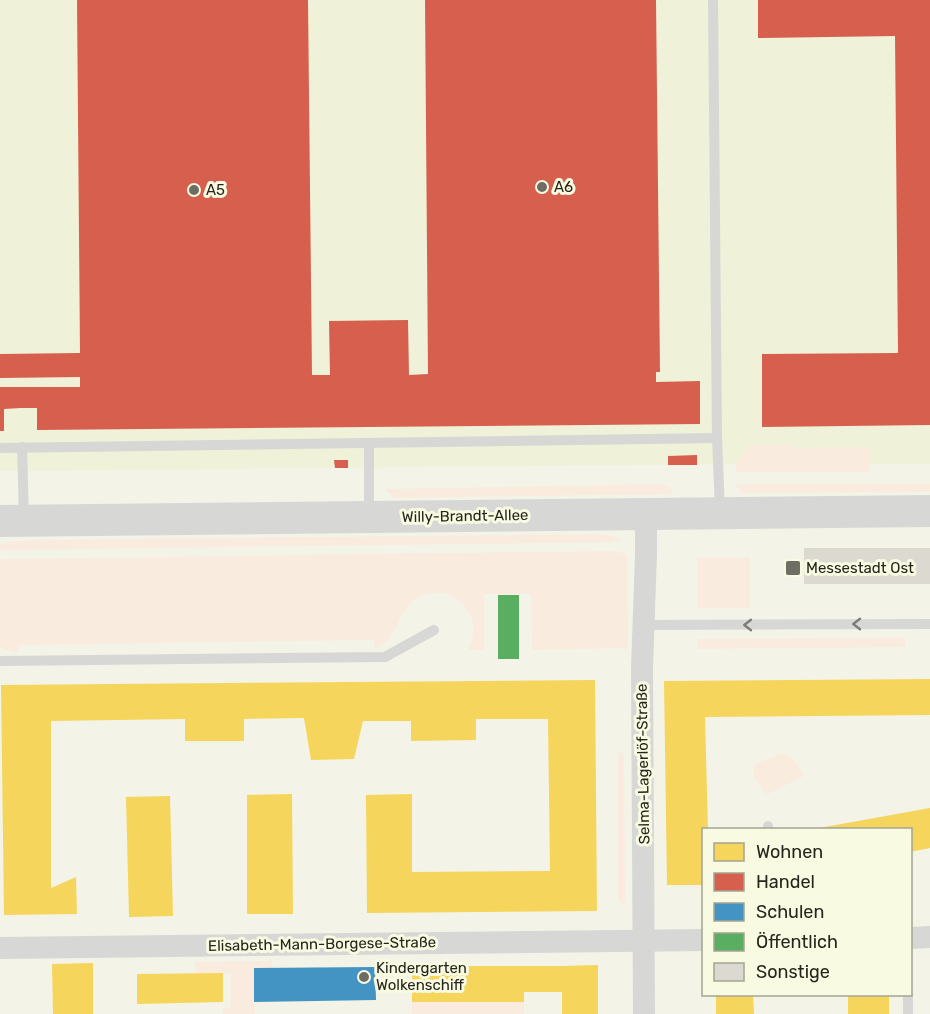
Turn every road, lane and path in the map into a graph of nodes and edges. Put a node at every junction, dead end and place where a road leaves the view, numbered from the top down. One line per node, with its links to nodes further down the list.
1 (713, 0): 2 (lane)
2 (717, 438): 3 (lane); 7 (lane)
3 (369, 443): 4 (lane); 9 (lane)
4 (22, 447): 5 (lane); 10 (lane)
5 (0, 448)
6 (930, 511): 7 (main road, Willy-Brandt-Allee)
7 (720, 513): 8 (main road, Willy-Brandt-Allee)
8 (646, 514): 9 (main road, Willy-Brandt-Allee); 12 (street, Selma-Lagerlöf-Straße)
9 (369, 517): 10 (main road, Willy-Brandt-Allee)
10 (12, 521)
11 (930, 624): 12 (lane, one-way to 12)
12 (644, 625): 17 (street, Selma-Lagerlöf-Straße)
13 (434, 630): 14 (lane)
14 (0, 661)
15 (930, 937): 16 (street)
16 (912, 938)
17 (644, 940): 18 (street, Elisabeth-Mann-Borgese-Straße); 19 (street, Elisabeth-Mann-Borgese-Straße); 21 (street, Selma-Lagerlöf-Straße)
18 (702, 940)
19 (0, 948)
20 (908, 996): 22 (lane)
21 (644, 1014)
22 (908, 1014)

